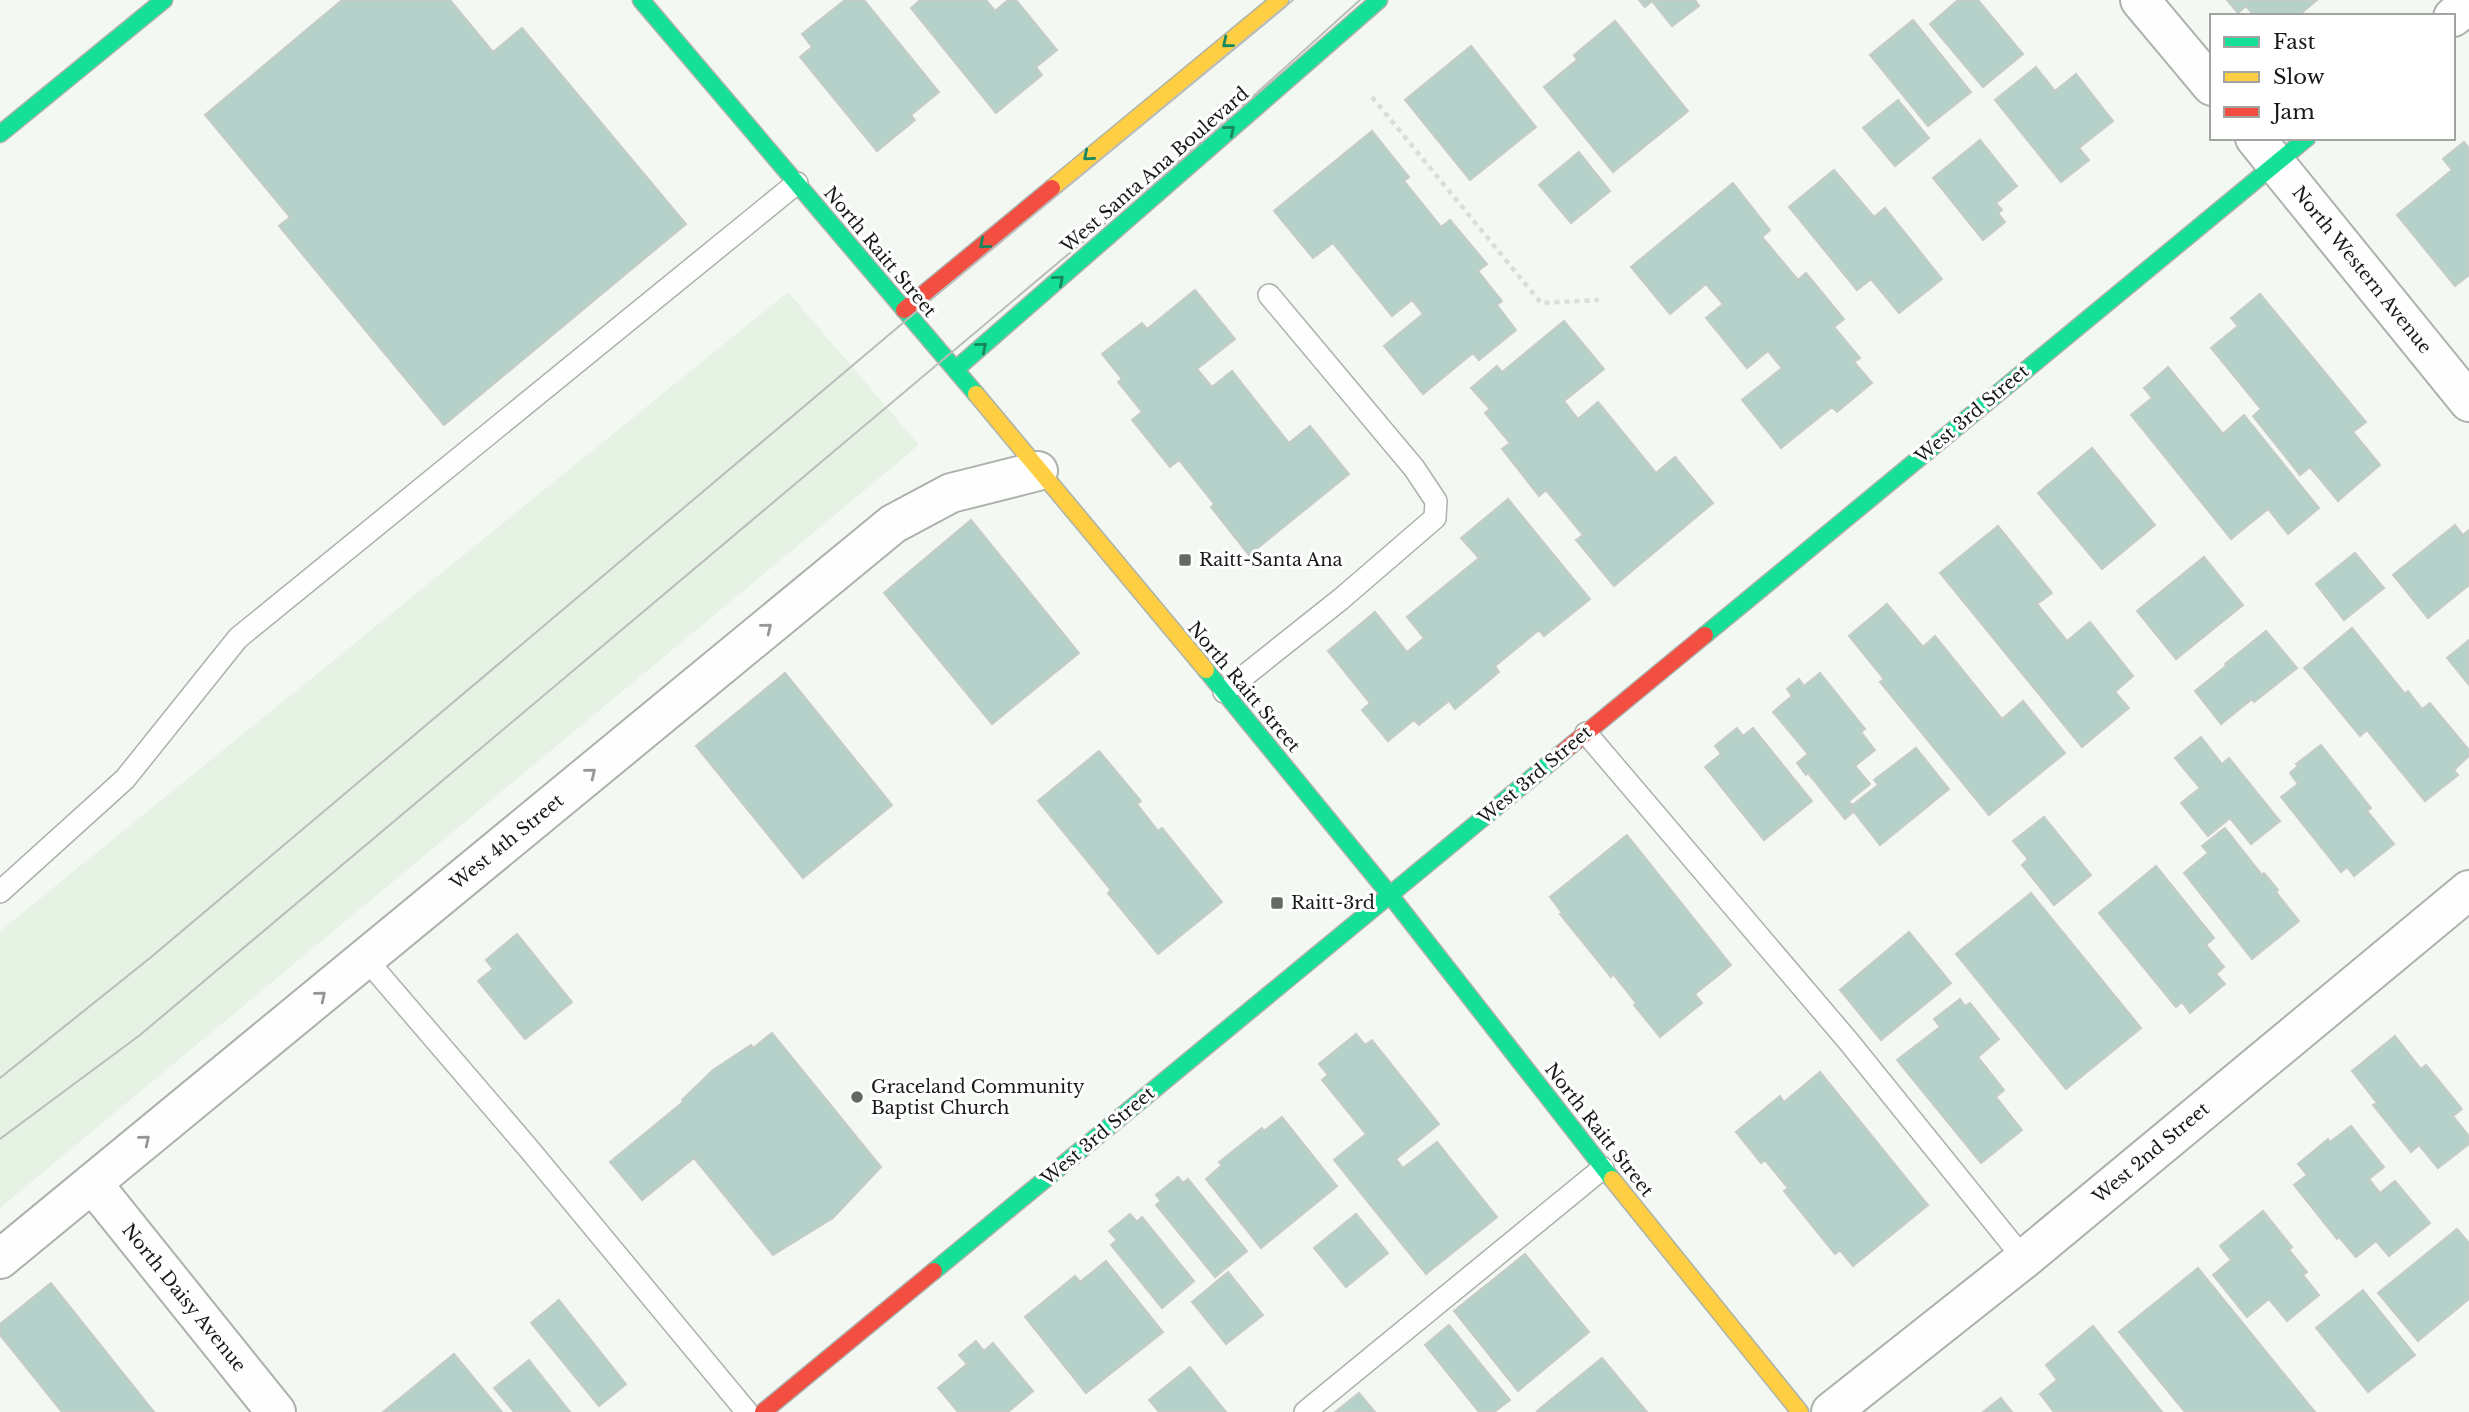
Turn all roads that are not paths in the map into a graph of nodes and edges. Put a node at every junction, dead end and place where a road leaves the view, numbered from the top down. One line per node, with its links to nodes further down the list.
1 (164, 0): 9 (street)
2 (641, 0): 12 (street, North Raitt Street)
3 (1280, 0): 14 (street, one-way to 14)
4 (1379, 0): 15 (street, West Santa Ana Boulevard, one-way to 4)
5 (2140, 0): 8 (street)
6 (2469, 4): 7 (street)
7 (2455, 15)
8 (2210, 84)
9 (0, 134)
10 (2301, 140): 11 (street, West 3rd Street)
11 (2266, 151): 16 (street, North Western Avenue); 19 (street, West 3rd Street)
12 (797, 183): 14 (street, North Raitt Street); 21 (lane)
13 (1269, 295): 18 (lane)
14 (904, 310): 15 (street, North Raitt Street)
15 (956, 369): 17 (street, North Raitt Street)
16 (2469, 402)
17 (1038, 471): 18 (street, North Raitt Street); 23 (street, West 4th Street, one-way to 17)
18 (1224, 692): 22 (street, North Raitt Street)
19 (1586, 733): 22 (street, West 3rd Street); 27 (lane)
20 (2469, 890): 27 (street, West 2nd Street)
21 (0, 892)
22 (1390, 895): 24 (street, North Raitt Street); 30 (street, West 3rd Street)
23 (366, 959): 25 (street, West 4th Street, one-way to 23); 29 (lane)
24 (1604, 1168): 31 (lane); 32 (street, North Raitt Street)
25 (92, 1183): 26 (street, West 4th Street); 28 (street, North Daisy Avenue)
26 (0, 1259)
27 (2024, 1259): 33 (street, West 2nd Street)
28 (276, 1412)
29 (747, 1412)
30 (763, 1412)
31 (1305, 1412)
32 (1800, 1412)
33 (1831, 1412)

